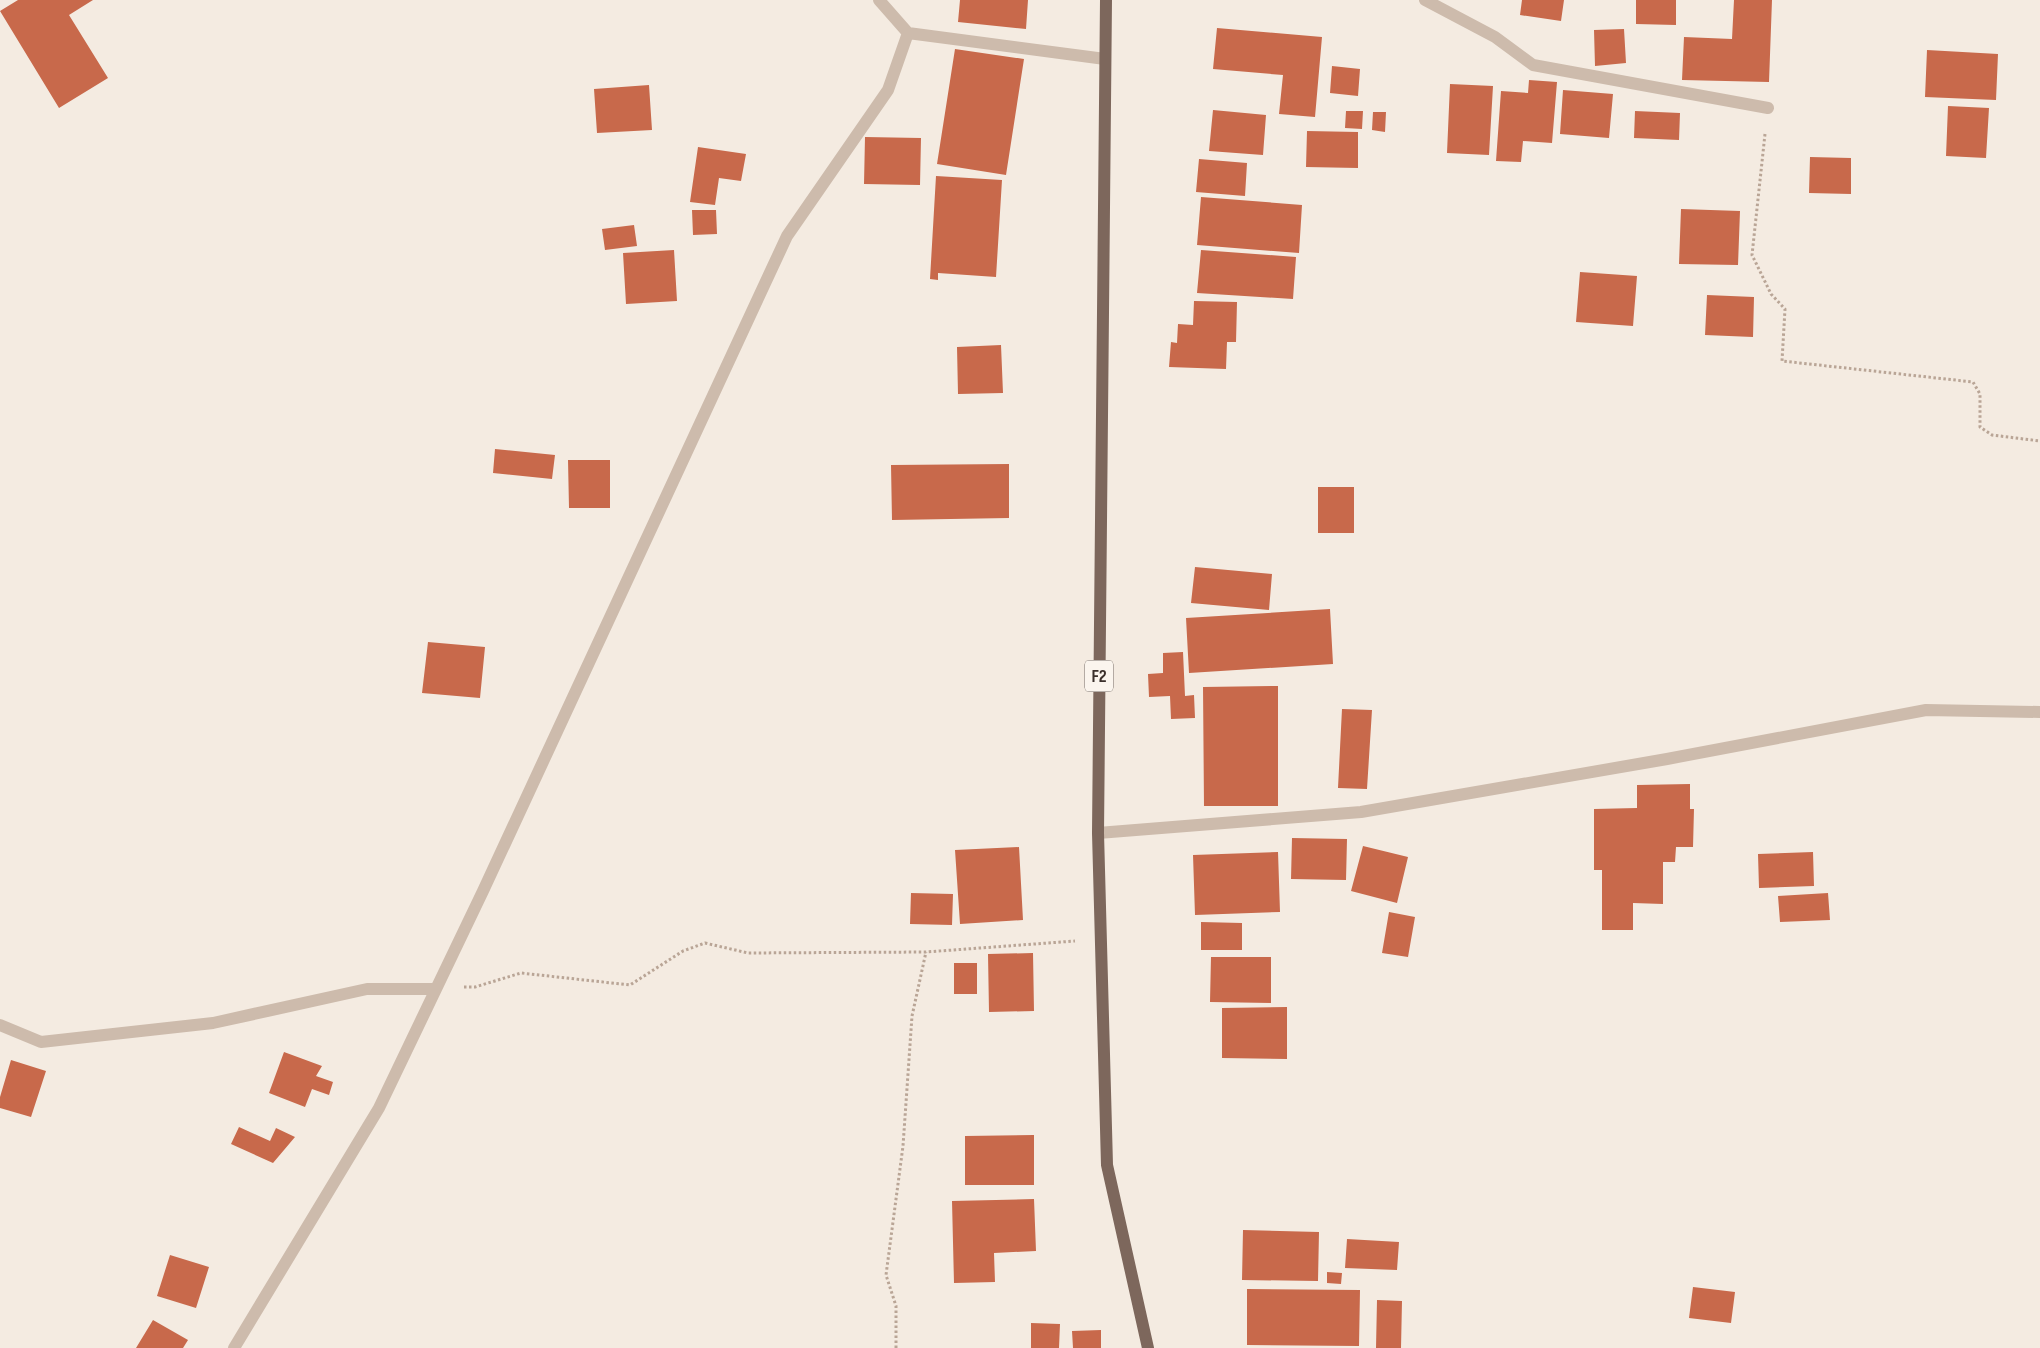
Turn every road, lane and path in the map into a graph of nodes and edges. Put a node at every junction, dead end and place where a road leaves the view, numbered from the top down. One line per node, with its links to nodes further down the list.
1 (879, 0): 4 (street)
2 (1106, 0): 5 (main road, F2)
3 (1425, 0): 6 (street)
4 (908, 33): 5 (street); 12 (street)
5 (1105, 59): 9 (main road, F2)
6 (1768, 108): 7 (path)
7 (2040, 441)
8 (2040, 712): 9 (street)
9 (1098, 833): 10 (main road, F2)
10 (1101, 939): 11 (path); 16 (main road, F2)
11 (926, 952): 12 (path); 15 (path)
12 (436, 988): 13 (street); 14 (street)
13 (0, 1025)
14 (234, 1348)
15 (896, 1348)
16 (1148, 1348)

